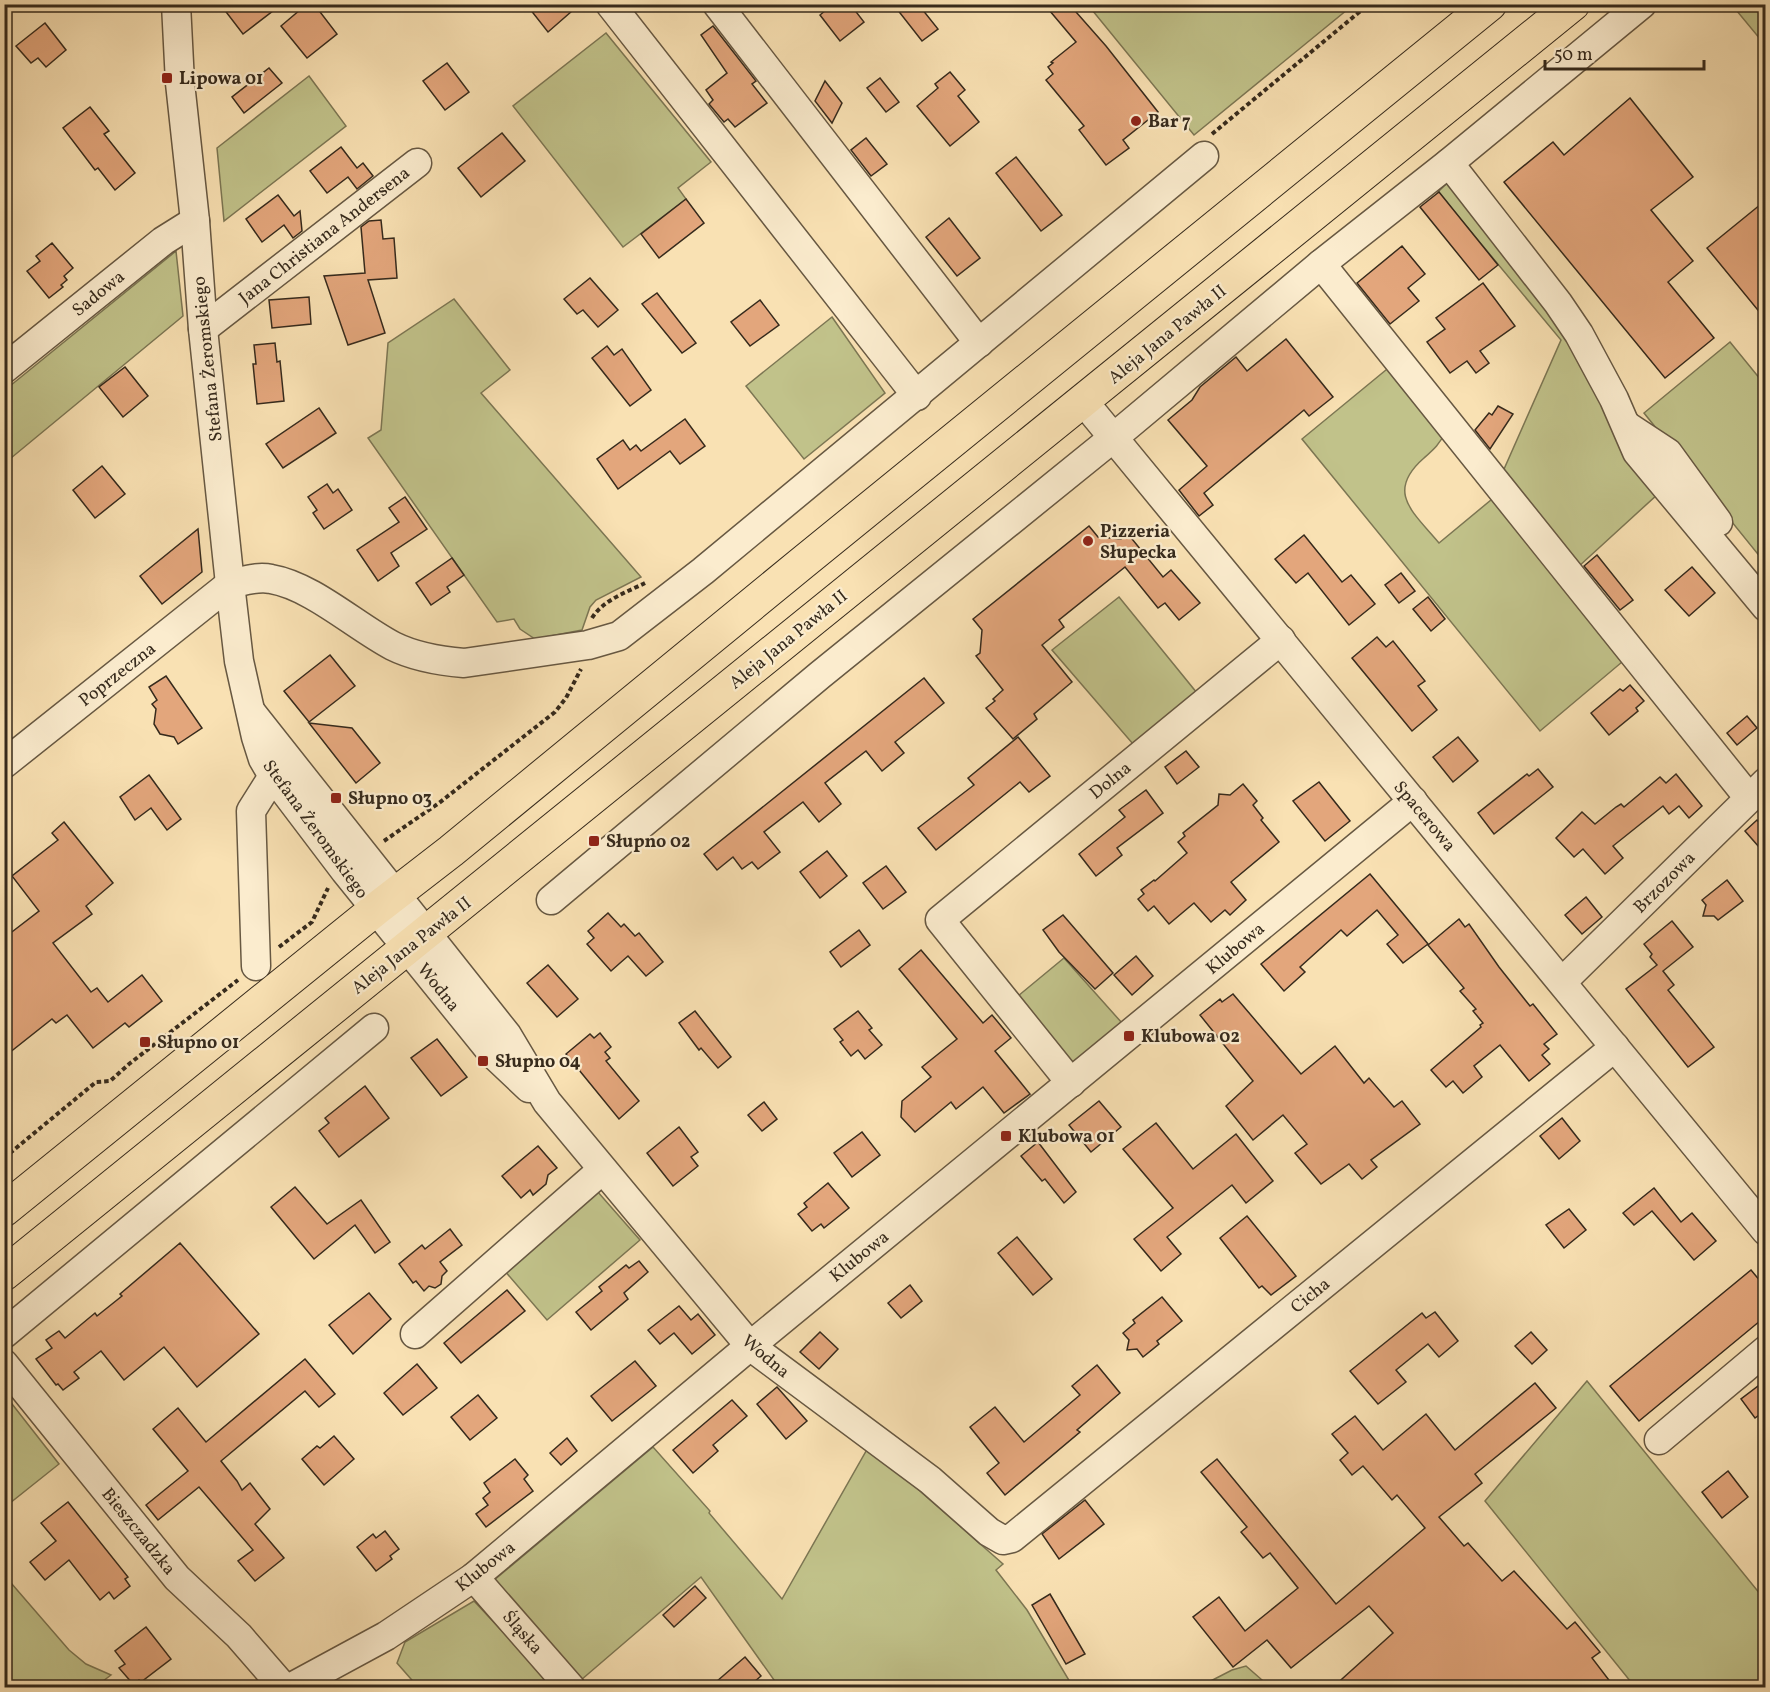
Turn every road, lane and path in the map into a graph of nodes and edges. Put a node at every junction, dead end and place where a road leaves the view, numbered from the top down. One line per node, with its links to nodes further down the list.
1 (176, 4): 11 (street, Stefana Żeromskiego)
2 (610, 4): 16 (street)
3 (717, 4): 14 (street)
4 (1369, 4): 8 (path)
5 (1490, 4): 33 (main road)
6 (1573, 4): 17 (main road, Aleja Jana Pawła II)
7 (1642, 4): 10 (street)
8 (1204, 156): 14 (street)
9 (417, 163): 13 (street, Jana Christiana Andersena)
10 (1449, 163): 12 (street); 19 (street)
11 (195, 221): 13 (street, Stefana Żeromskiego); 15 (street, Sadowa)
12 (1321, 264): 18 (street); 28 (street)
13 (203, 329): 21 (street, Stefana Żeromskiego)
14 (979, 343): 16 (street)
15 (4, 369)
16 (917, 396): 24 (street)
17 (1084, 402): 18 (street, Spacerowa); 34 (main road, Aleja Jana Pawła II)
18 (1113, 438): 23 (street, Spacerowa); 32 (street)
19 (1686, 494): 20 (street); 22 (street)
20 (1766, 582)
21 (230, 585): 24 (street); 25 (street, Stefana Żeromskiego); 26 (street, Poprzeczna)
22 (1766, 607)
23 (1281, 640): 29 (street, Spacerowa); 39 (street, Dolna)
24 (588, 645): 30 (path)
25 (251, 712): 27 (street, Stefana Żeromskiego); 33 (street, Stefana Żeromskiego)
26 (4, 764)
27 (273, 776): 33 (street, Stefana Żeromskiego); 35 (street)
28 (1757, 790): 36 (street, Brzozowa)
29 (1413, 801): 36 (street, Spacerowa); 39 (street, Klubowa)
30 (378, 845)
31 (331, 882): 35 (path)
32 (551, 900)
33 (386, 902): 34 (street, Wodna); 42 (main road)
34 (416, 940): 41 (street, Wodna); 44 (main road, Aleja Jana Pawła II)
35 (255, 966): 40 (path)
36 (1562, 982): 38 (street, Spacerowa)
37 (374, 1028): 45 (street)
38 (1615, 1047): 43 (street, Spacerowa); 51 (street, Cicha)
39 (1071, 1083): 47 (street, Klubowa)
40 (4, 1158)
41 (602, 1170): 46 (street); 47 (street, Wodna)
42 (4, 1210)
43 (1766, 1231)
44 (4, 1274)
45 (4, 1334)
46 (415, 1334)
47 (750, 1346): 51 (street, Wodna); 52 (street, Klubowa)
48 (1766, 1350): 50 (street)
49 (4, 1364): 53 (street, Bieszczadzka)
50 (1659, 1440)
51 (1003, 1539)
52 (474, 1577): 54 (street, Klubowa); 55 (street, Śląska)
53 (284, 1688)
54 (290, 1688)
55 (571, 1688)

